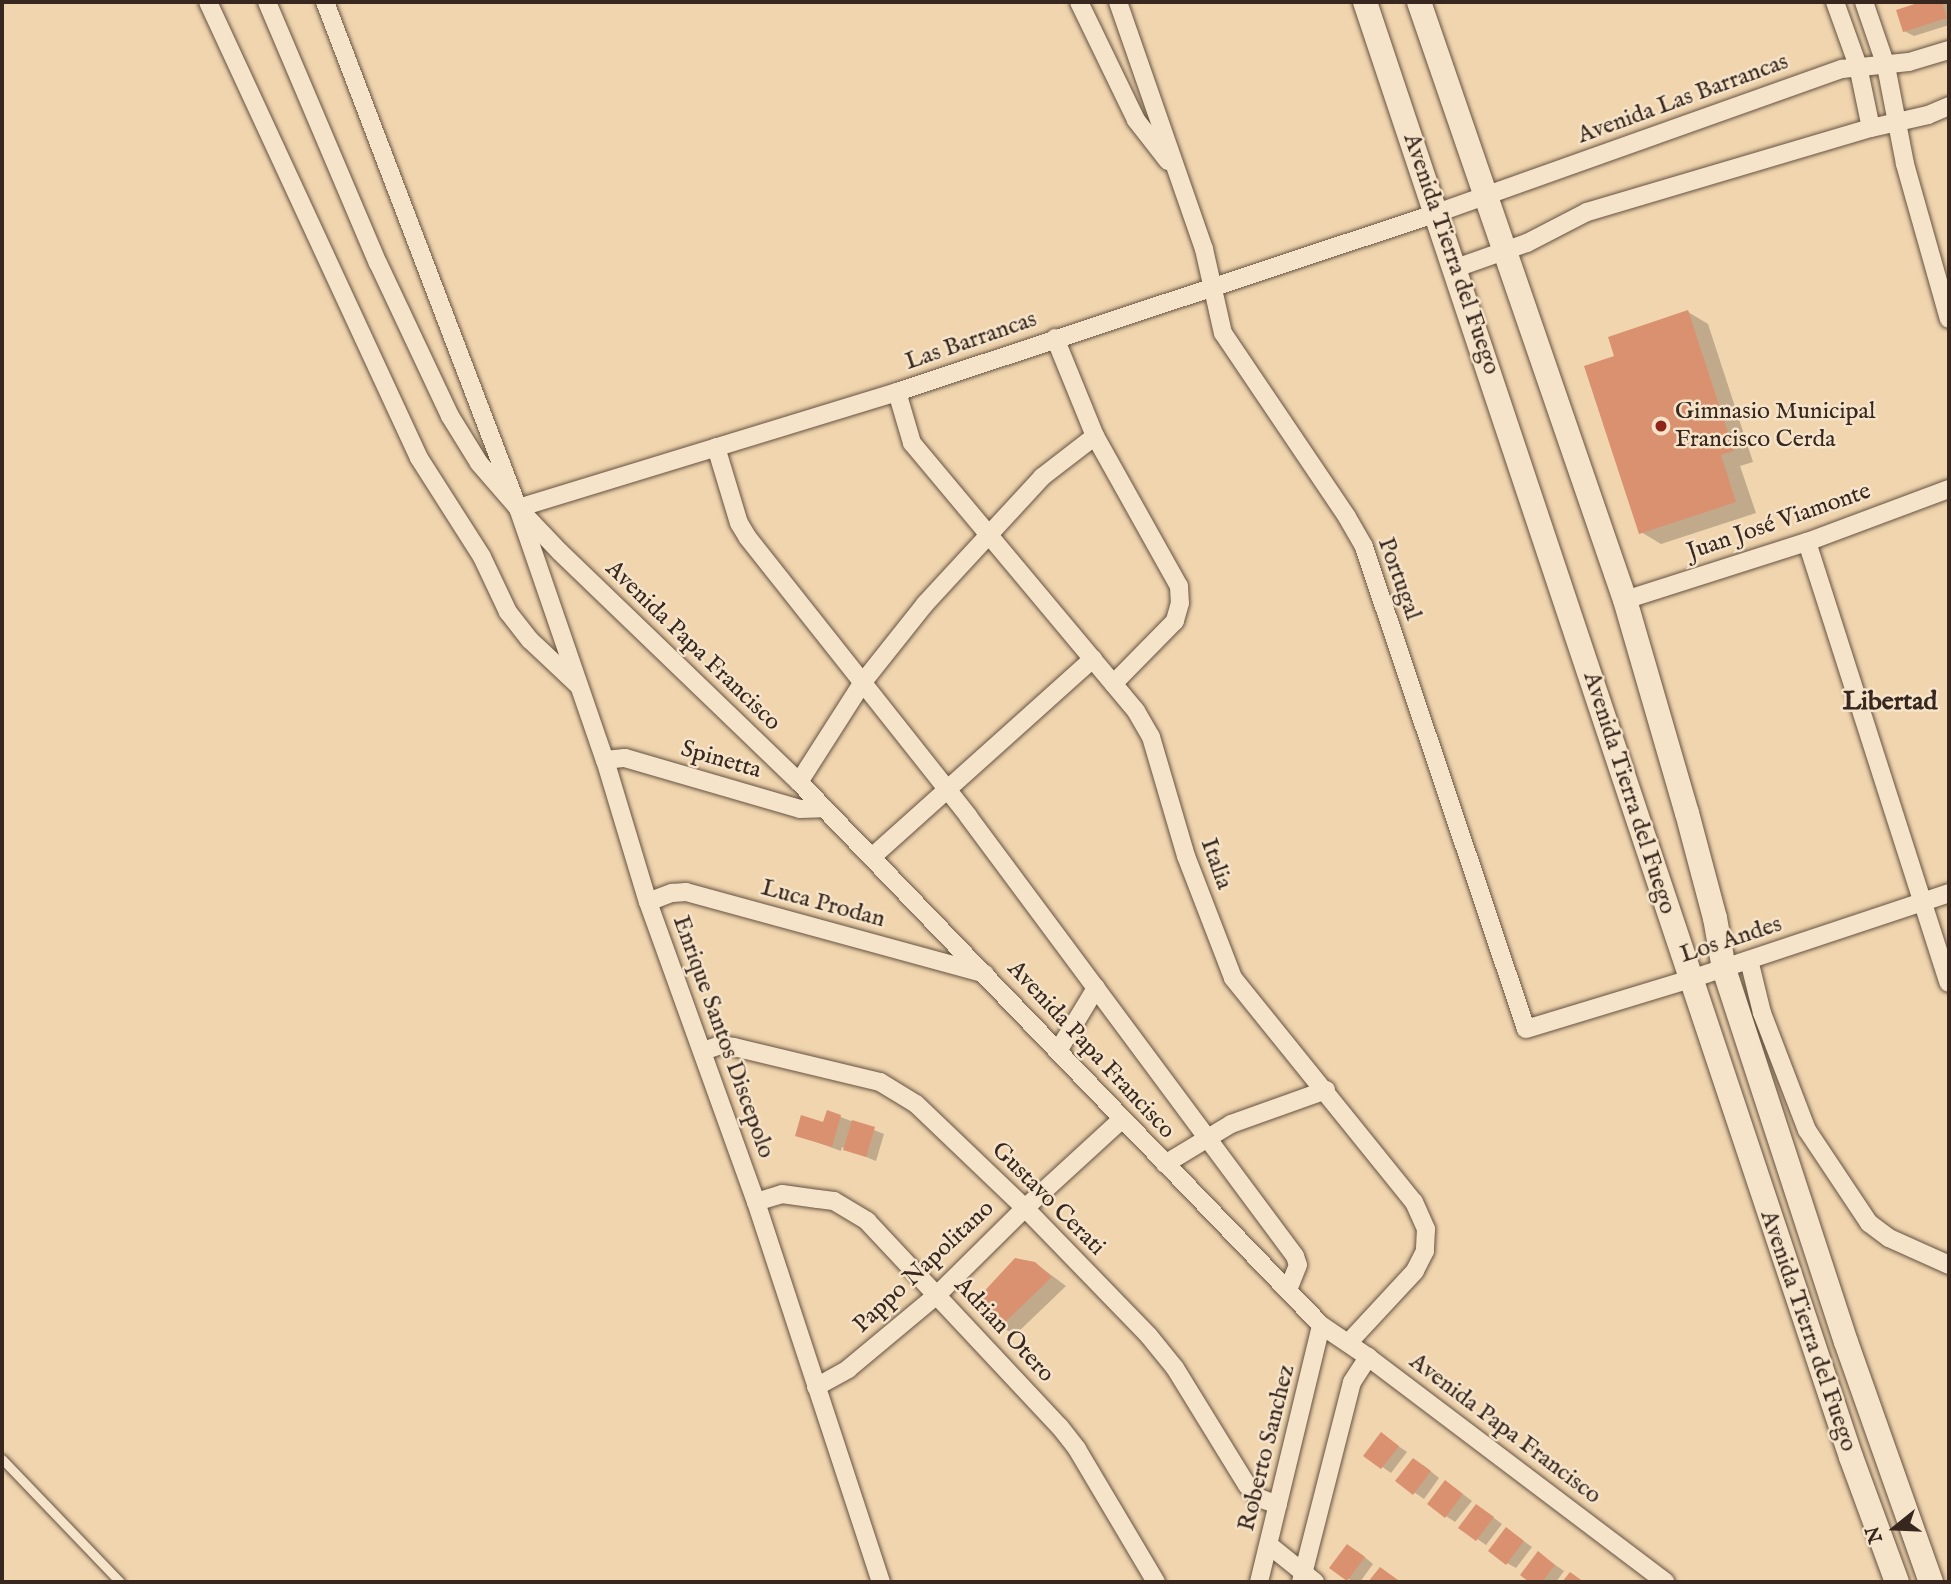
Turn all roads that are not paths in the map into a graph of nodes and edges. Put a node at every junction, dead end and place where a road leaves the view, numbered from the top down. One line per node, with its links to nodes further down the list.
1 (208, 2): 35 (street)
2 (267, 2): 28 (street, Avenida Papa Francisco)
3 (325, 2): 28 (street, Enrique Santos Discepolo)
4 (1079, 2): 16 (street, Portugal)
5 (1118, 2): 16 (street, Portugal)
6 (1365, 2): 18 (street, Avenida Tierra del Fuego)
7 (1419, 2): 17 (street, Avenida Tierra del Fuego)
8 (1836, 2): 11 (street)
9 (1864, 2): 12 (street)
10 (1949, 50): 12 (street, Avenida Las Barrancas)
11 (1858, 66): 12 (street, Avenida Las Barrancas); 15 (street); 17 (street, Avenida Las Barrancas)
12 (1886, 66): 14 (street)
13 (1949, 106): 14 (street)
14 (1897, 123): 15 (street); 22 (street)
15 (1871, 128): 19 (street)
16 (1177, 172): 21 (street, Portugal)
17 (1486, 195): 18 (street, Avenida Las Barrancas); 19 (street, Avenida Tierra del Fuego)
18 (1437, 214): 20 (street, Avenida Tierra del Fuego); 21 (street, Las Barrancas)
19 (1505, 250): 20 (street); 31 (street, Avenida Tierra del Fuego)
20 (1456, 268): 47 (street, Avenida Tierra del Fuego)
21 (1212, 287): 23 (street, Las Barrancas); 50 (street, Portugal)
22 (1949, 319)
23 (1055, 338): 24 (street, Las Barrancas); 25 (street)
24 (897, 392): 26 (street, Las Barrancas); 29 (street, Italia)
25 (1096, 436): 29 (street); 34 (street)
26 (716, 447): 28 (street, Las Barrancas); 33 (street)
27 (1949, 489): 30 (street, Juan José Viamonte)
28 (518, 508): 35 (street, Enrique Santos Discepolo); 37 (street, Avenida Papa Francisco)
29 (990, 535): 32 (street, Italia); 33 (street)
30 (1807, 542): 31 (street, Juan José Viamonte); 42 (street)
31 (1625, 600): 45 (street, Avenida Tierra del Fuego)
32 (1093, 659): 34 (street, Italia); 38 (street)
33 (863, 682): 37 (street); 38 (street)
34 (1113, 684): 53 (street, Italia)
35 (579, 686): 36 (street, Enrique Santos Discepolo)
36 (605, 760): 39 (street, Spinetta); 43 (street, Enrique Santos Discepolo)
37 (799, 782): 39 (street, Avenida Papa Francisco)
38 (947, 789): 40 (street); 49 (street)
39 (824, 808): 40 (street, Avenida Papa Francisco)
40 (872, 857): 46 (street, Avenida Papa Francisco)
41 (1949, 893): 42 (street, Los Andes)
42 (1925, 901): 44 (street, Los Andes); 48 (street)
43 (648, 902): 46 (street, Luca Prodan); 51 (street, Enrique Santos Discepolo)
44 (1749, 960): 45 (street, Los Andes); 60 (street)
45 (1724, 969): 47 (street, Los Andes); 77 (street, Avenida Tierra del Fuego)
46 (986, 974): 52 (street, Avenida Papa Francisco)
47 (1691, 979): 50 (street, Los Andes); 76 (street, Avenida Tierra del Fuego)
48 (1949, 983)
49 (1096, 988): 52 (street); 55 (street)
50 (1526, 1029)
51 (703, 1051): 57 (street, Enrique Santos Discepolo); 58 (street, Gustavo Cerati)
52 (1058, 1051): 54 (street, Avenida Papa Francisco)
53 (1326, 1090): 55 (street); 64 (street, Italia)
54 (1122, 1119): 56 (street, Avenida Papa Francisco); 58 (street, Pappo Napolitano)
55 (1207, 1138): 56 (street); 61 (street)
56 (1166, 1164): 61 (street, Avenida Papa Francisco)
57 (756, 1202): 62 (street, Adrian Otero); 66 (street, Enrique Santos Discepolo)
58 (1025, 1208): 62 (street, Pappo Napolitano); 68 (street, Gustavo Cerati)
59 (1949, 1243): 60 (street)
60 (1944, 1262)
61 (1288, 1290): 63 (street, Avenida Papa Francisco)
62 (938, 1294): 66 (street, Pappo Napolitano); 74 (street, Adrian Otero)
63 (1321, 1325): 64 (street, Avenida Papa Francisco); 68 (street, Roberto Sanchez)
64 (1348, 1343): 65 (street, Avenida Papa Francisco)
65 (1368, 1357): 70 (street); 71 (street, Avenida Papa Francisco)
66 (816, 1387): 73 (street, Enrique Santos Discepolo)
67 (2, 1458): 72 (lane)
68 (1278, 1505): 69 (street, Roberto Sanchez)
69 (1269, 1545): 70 (street); 75 (street, Roberto Sanchez)
70 (1307, 1579)
71 (1657, 1579)
72 (120, 1582)
73 (881, 1582)
74 (1156, 1582)
75 (1259, 1582)
76 (1897, 1582)
77 (1931, 1582)

